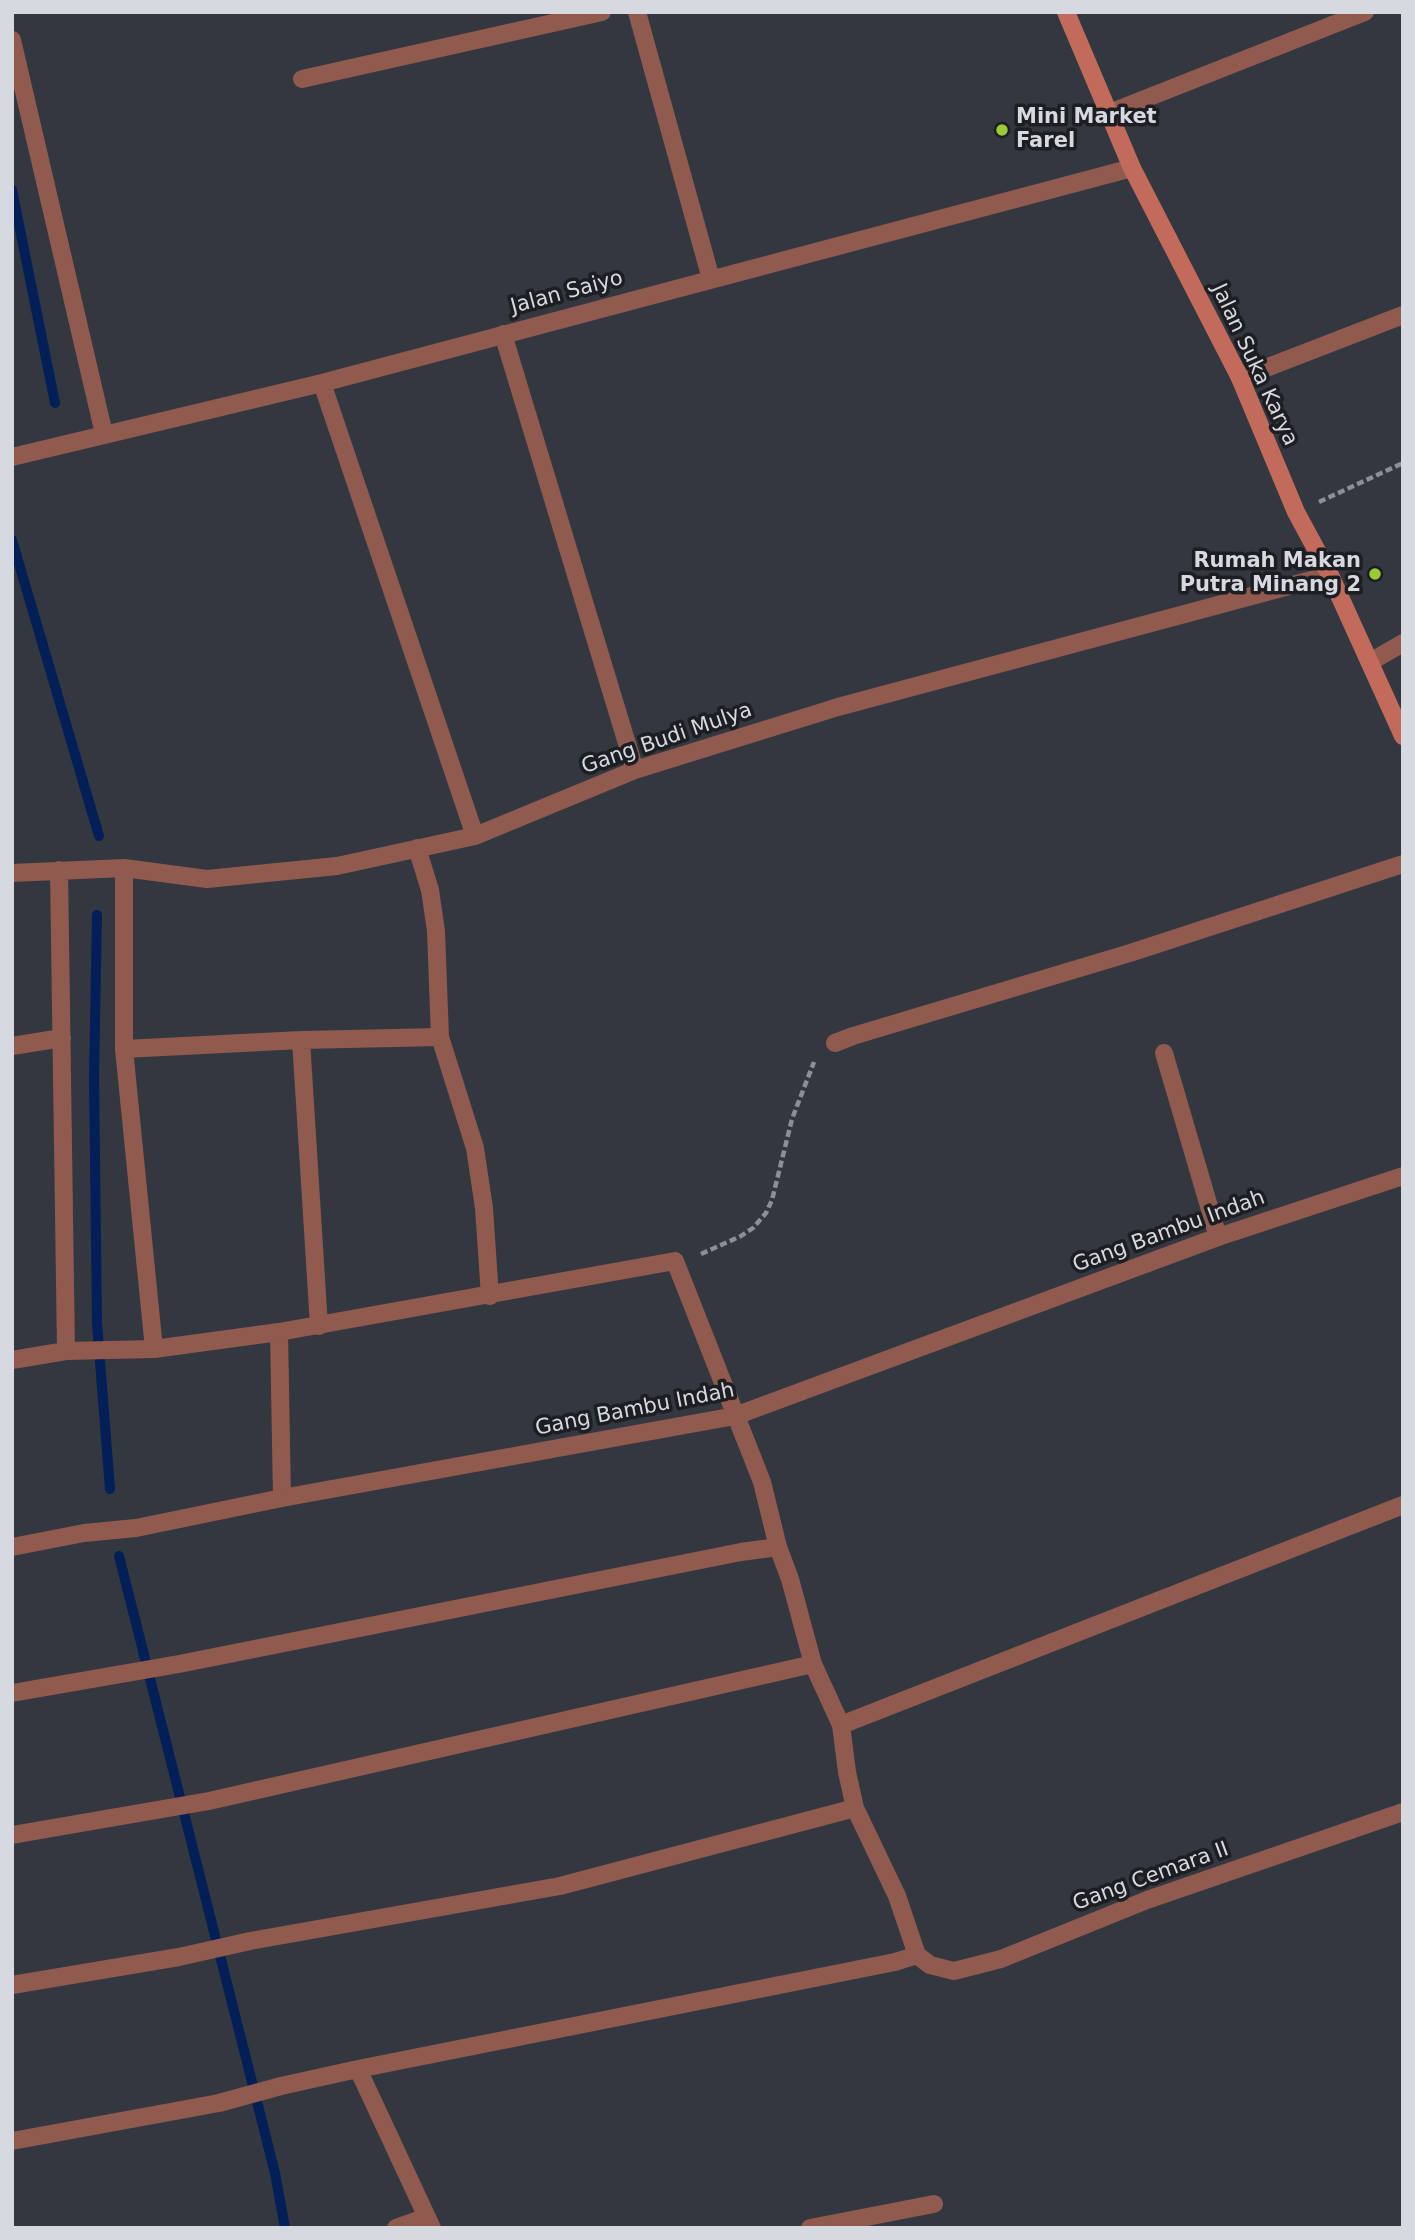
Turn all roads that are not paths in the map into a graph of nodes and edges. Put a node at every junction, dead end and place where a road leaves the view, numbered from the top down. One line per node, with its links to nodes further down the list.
1 (602, 12): 6 (street)
2 (637, 12): 9 (street)
3 (1066, 12): 7 (main road, Jalan Suka Karya)
4 (1365, 12): 7 (street)
5 (12, 40): 14 (street)
6 (302, 79)
7 (1108, 113): 8 (main road, Jalan Suka Karya)
8 (1132, 167): 9 (street, Jalan Saiyo); 12 (main road, Jalan Suka Karya)
9 (712, 279): 11 (street, Jalan Saiyo)
10 (1403, 315): 12 (street)
11 (503, 334): 13 (street, Jalan Saiyo); 20 (street)
12 (1240, 378): 16 (main road, Jalan Suka Karya)
13 (322, 383): 14 (street, Jalan Saiyo); 21 (street)
14 (104, 434): 15 (street, Jalan Saiyo)
15 (12, 457)
16 (1330, 575): 18 (main road, Jalan Suka Karya); 20 (street, Gang Budi Mulya)
17 (1403, 643): 18 (street)
18 (1370, 662): 19 (main road, Jalan Suka Karya)
19 (1403, 736)
20 (635, 770): 21 (street, Gang Budi Mulya)
21 (475, 836): 22 (street, Gang Budi Mulya)
22 (417, 848): 24 (street, Gang Budi Mulya); 27 (street)
23 (1403, 864): 30 (street)
24 (124, 868): 25 (street, Gang Budi Mulya); 32 (street)
25 (59, 870): 26 (street, Gang Budi Mulya); 28 (street)
26 (12, 873)
27 (440, 1037): 29 (street); 36 (street)
28 (62, 1038): 31 (street); 40 (street)
29 (301, 1040): 32 (street); 37 (street)
30 (835, 1043)
31 (12, 1046)
32 (124, 1049): 39 (street)
33 (1164, 1053): 35 (street)
34 (1403, 1176): 35 (street, Gang Bambu Indah)
35 (1218, 1237): 42 (street, Gang Bambu Indah)
36 (491, 1296): 37 (street); 42 (street)
37 (319, 1326): 38 (street)
38 (279, 1332): 39 (street); 43 (street)
39 (154, 1349): 40 (street)
40 (66, 1350): 41 (street)
41 (12, 1360)
42 (735, 1416): 43 (street, Gang Bambu Indah); 46 (street)
43 (282, 1498): 45 (street, Gang Bambu Indah)
44 (1403, 1505): 49 (street)
45 (12, 1547)
46 (778, 1547): 47 (street); 48 (street)
47 (813, 1664): 49 (street); 52 (street)
48 (12, 1693)
49 (841, 1725): 50 (street)
50 (855, 1808): 53 (street); 54 (street)
51 (1403, 1812): 53 (street, Gang Cemara II)
52 (12, 1835)
53 (917, 1955): 55 (street)
54 (12, 1985)
55 (358, 2069): 56 (street); 58 (street)
56 (12, 2141)
57 (934, 2204): 60 (street)
58 (430, 2222): 59 (street)
59 (396, 2228)
60 (810, 2228)

